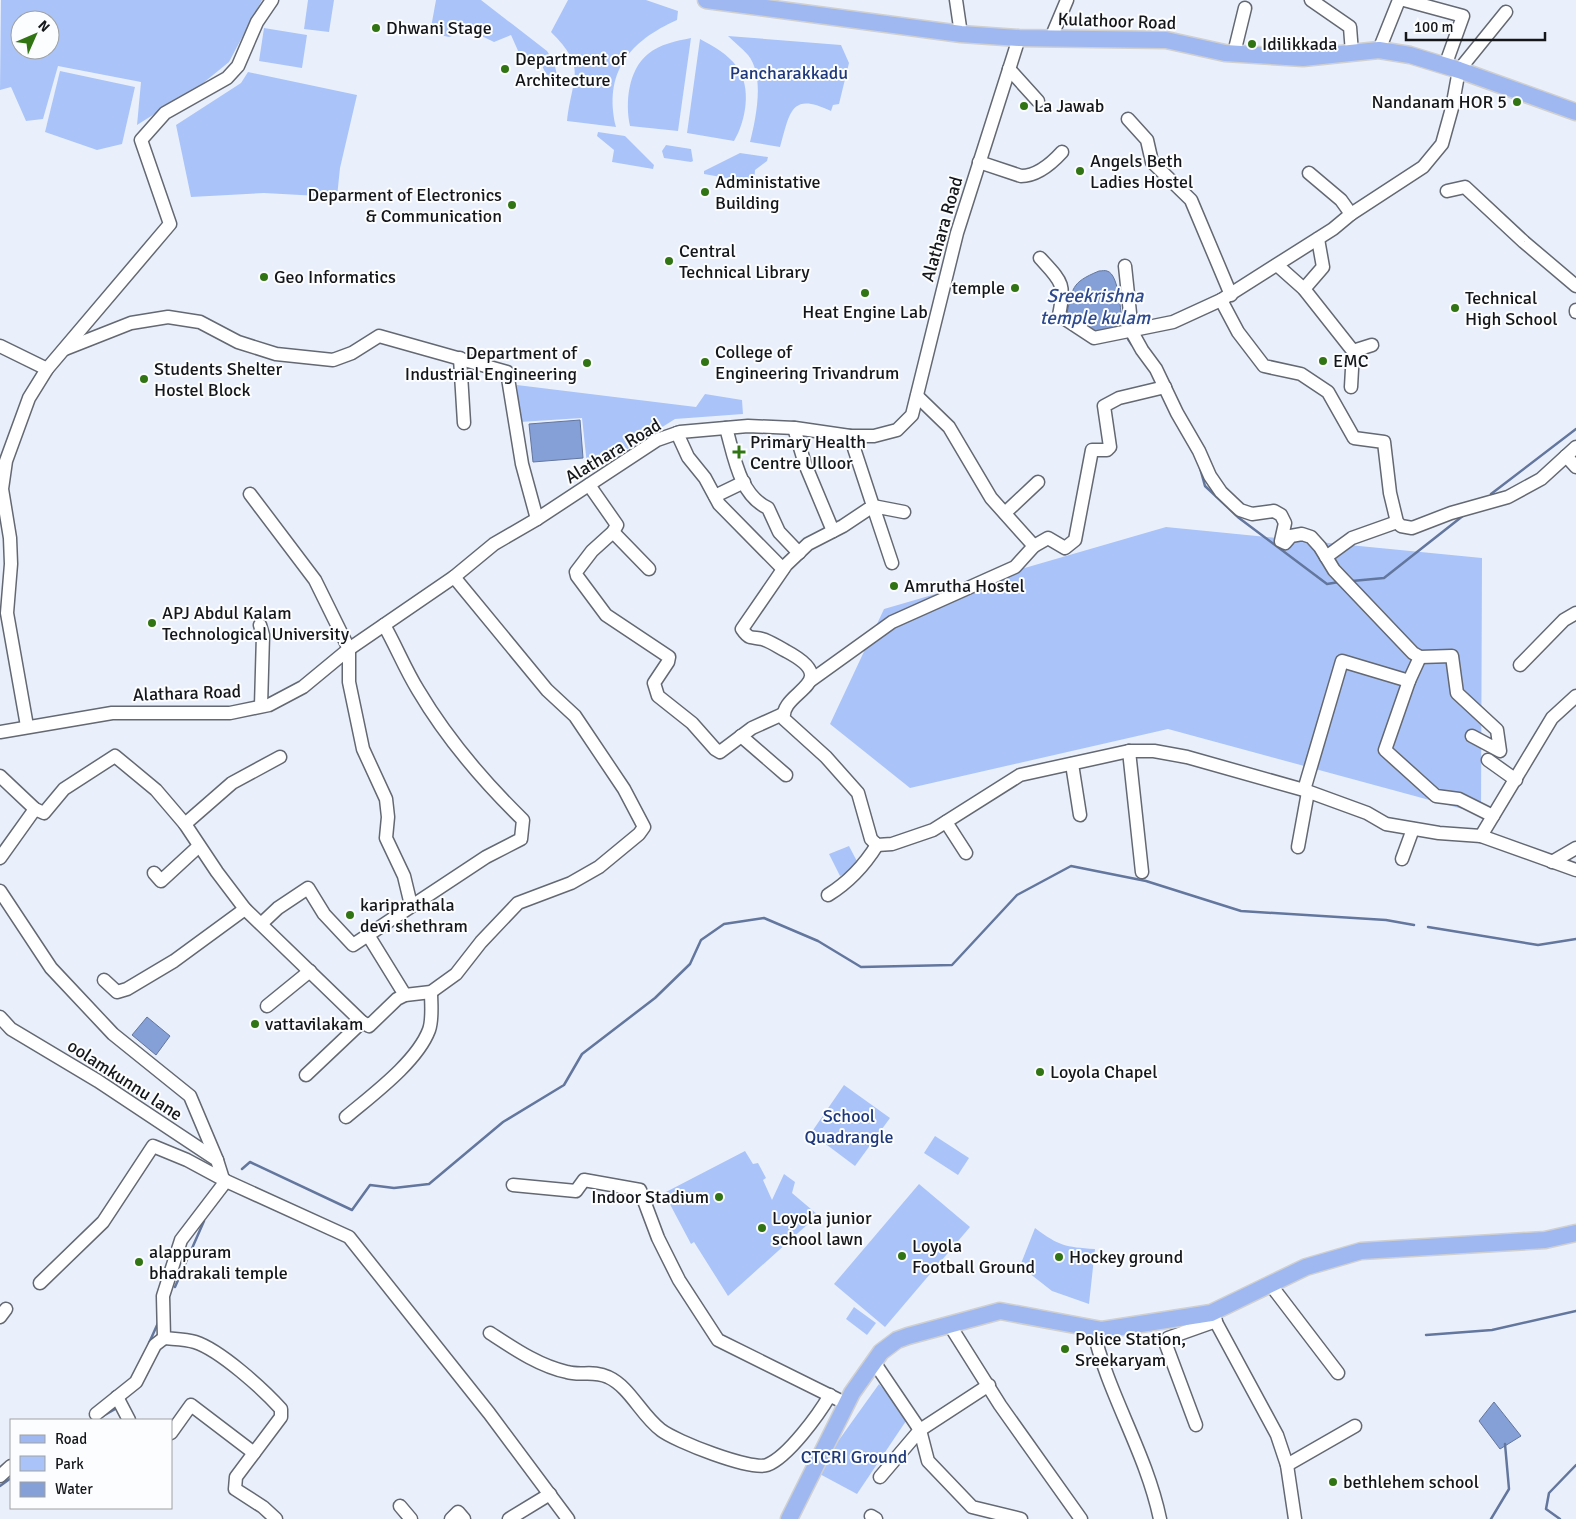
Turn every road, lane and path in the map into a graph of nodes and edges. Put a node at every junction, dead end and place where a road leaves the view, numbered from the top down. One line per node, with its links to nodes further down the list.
1 (272, 0): 36 (street)
2 (956, 0): 10 (street)
3 (1067, 0): 12 (street)
4 (1312, 0): 15 (street)
5 (1398, 0): 13 (street)
6 (1404, 0): 16 (street)
7 (715, 1): 10 (main road, Kulathoor Road)
8 (1245, 8): 14 (street)
9 (1506, 12): 16 (street)
10 (961, 34): 11 (main road, Kulathoor Road)
11 (1019, 38): 12 (main road, Kulathoor Road); 17 (street, Alathara Road)
12 (1051, 38): 14 (main road, Kulathoor Road)
13 (1379, 50): 15 (main road, Kulathoor Road); 16 (main road, Kulathoor Road)
14 (1234, 53): 15 (main road, Kulathoor Road)
15 (1352, 53)
16 (1452, 68): 19 (main road, Kulathoor Road); 25 (street)
17 (1009, 70): 18 (street); 22 (street, Alathara Road)
18 (1038, 101)
19 (1576, 112)
20 (1128, 119): 32 (street)
21 (1062, 152): 22 (street)
22 (979, 162): 42 (street, Alathara Road)
23 (1309, 173): 25 (street)
24 (1447, 191): 30 (street)
25 (1352, 214): 26 (street)
26 (1318, 238): 28 (street); 31 (street)
27 (1040, 258): 33 (street)
28 (1276, 265): 31 (street); 32 (street)
29 (1125, 266): 33 (street)
30 (1576, 286)
31 (1304, 289): 37 (street)
32 (1226, 297): 33 (street); 61 (street)
33 (1132, 332): 40 (street)
34 (1372, 345): 37 (street)
35 (0, 346): 39 (street)
36 (63, 350): 38 (street); 39 (street)
37 (1353, 351): 41 (street)
38 (460, 358): 43 (street); 60 (street)
39 (47, 369): 57 (street)
40 (1165, 387): 64 (street); 66 (street)
41 (1351, 387)
42 (917, 396): 47 (street, Alathara Road); 59 (street)
43 (464, 423)
44 (726, 428): 45 (street, Alathara Road); 46 (street, Alathara Road); 51 (street)
45 (794, 428): 47 (street, Alathara Road); 62 (street)
46 (677, 433): 53 (street, Alathara Road); 55 (street)
47 (850, 436): 56 (street)
48 (1576, 447): 49 (street)
49 (1566, 456): 50 (street); 61 (street)
50 (1576, 467)
51 (744, 482): 55 (street); 65 (street)
52 (1038, 482): 59 (street)
53 (589, 485): 60 (street, Alathara Road); 63 (street)
54 (250, 494): 74 (street)
55 (715, 496): 69 (street)
56 (873, 506): 58 (street); 62 (street); 67 (street)
57 (2, 508): 82 (street)
58 (904, 512)
59 (1005, 513): 64 (street)
60 (537, 519): 70 (street, Alathara Road)
61 (1397, 522): 66 (street)
62 (833, 531): 65 (street)
63 (613, 532): 68 (street); 84 (street)
64 (1034, 546): 77 (street)
65 (799, 553): 69 (street)
66 (1326, 557): 75 (street)
67 (892, 563)
68 (649, 569)
69 (783, 570): 77 (street)
70 (454, 577): 73 (street, Alathara Road); 120 (street)
71 (1576, 613): 76 (street)
72 (260, 625): 80 (street)
73 (384, 625): 74 (street, Alathara Road); 114 (street)
74 (349, 649): 80 (street, Alathara Road); 114 (street)
75 (1420, 657): 78 (street); 85 (street)
76 (1520, 665)
77 (810, 681): 81 (street)
78 (1409, 681): 93 (street); 96 (street)
79 (1576, 696): 92 (street)
80 (261, 706): 82 (street, Alathara Road)
81 (784, 714): 84 (street); 101 (street)
82 (27, 726): 83 (street, Alathara Road)
83 (0, 732)
84 (741, 736): 90 (street)
85 (1472, 736)
86 (1129, 751): 89 (street); 93 (street); 110 (street)
87 (280, 757): 98 (street)
88 (1488, 760): 92 (street)
89 (1072, 764): 95 (street); 97 (street)
90 (786, 775)
91 (0, 776): 94 (street)
92 (1516, 780): 96 (street)
93 (1306, 791): 99 (street); 103 (street)
94 (35, 809): 98 (street); 106 (street)
95 (1080, 815)
96 (1493, 816): 100 (street)
97 (946, 822): 101 (street); 105 (street)
98 (185, 824): 102 (street)
99 (1413, 829): 100 (street); 107 (street)
100 (1481, 836): 108 (street)
101 (877, 845): 113 (street)
102 (199, 846): 111 (street); 115 (street)
103 (1298, 847)
104 (1576, 848): 108 (street)
105 (966, 853)
106 (0, 858)
107 (1402, 859)
108 (1552, 862): 109 (street)
109 (1576, 870)
110 (1142, 872)
111 (154, 874)
112 (0, 891): 127 (street)
113 (828, 895)
114 (411, 905): 117 (street)
115 (246, 909): 116 (street); 119 (street)
116 (261, 924): 117 (street); 118 (street)
117 (368, 934): 121 (street)
118 (310, 971): 122 (street); 124 (street)
119 (104, 980)
120 (431, 992): 121 (street); 126 (street)
121 (405, 995): 124 (street)
122 (266, 1006)
123 (0, 1017): 127 (street, oolamkunnu lane)
124 (362, 1022): 125 (street)
125 (306, 1075)
126 (346, 1117)
127 (217, 1160): 128 (street)
128 (224, 1180): 131 (street); 137 (street); 155 (street)
129 (513, 1185): 141 (street)
130 (1576, 1233): 132 (main road)
131 (40, 1283)
132 (1270, 1284): 133 (main road); 139 (street)
133 (1214, 1317): 135 (main road); 146 (street); 151 (street)
134 (950, 1324): 135 (main road); 138 (main road); 140 (street)
135 (1093, 1329): 166 (street)
136 (490, 1333): 141 (street)
137 (164, 1338): 142 (street); 150 (street)
138 (874, 1362): 143 (main road); 148 (street)
139 (1338, 1374)
140 (989, 1385): 148 (street); 165 (street)
141 (830, 1395): 143 (street)
142 (117, 1397): 144 (street); 145 (street)
143 (847, 1404): 163 (main road)
144 (96, 1414)
145 (128, 1419)
146 (1196, 1425)
147 (1354, 1426): 151 (street)
148 (920, 1430): 154 (street); 164 (street)
149 (172, 1433): 150 (street)
150 (254, 1453): 157 (street)
151 (1287, 1465): 167 (street)
152 (10, 1467): 153 (street)
153 (0, 1476)
154 (880, 1477)
155 (550, 1494): 161 (street); 162 (street)
156 (400, 1506): 158 (street)
157 (276, 1519)
158 (411, 1519)
159 (451, 1519): 160 (street)
160 (464, 1519)
161 (508, 1519)
162 (568, 1519)
163 (789, 1519)
164 (1021, 1519)
165 (1081, 1519)
166 (1160, 1519)
167 (1294, 1519)

